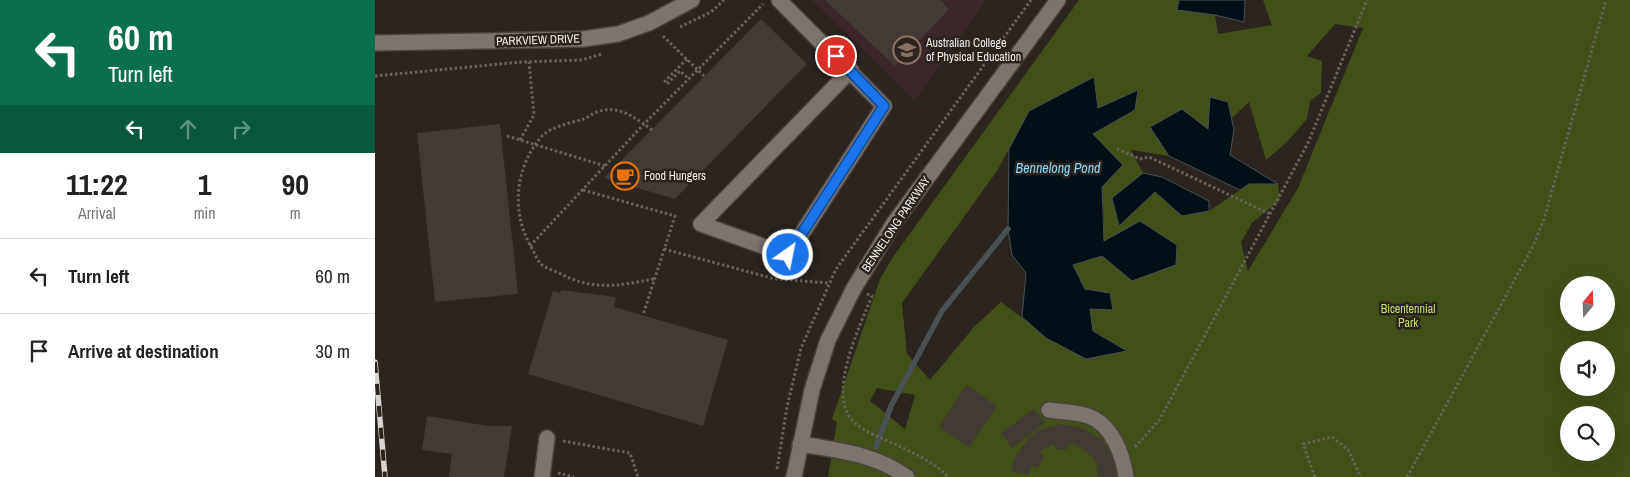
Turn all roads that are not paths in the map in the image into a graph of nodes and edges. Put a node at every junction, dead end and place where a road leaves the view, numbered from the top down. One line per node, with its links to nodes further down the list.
1 (693, 0): 4 (street, PARKVIEW DRIVE)
2 (1058, 0): 8 (street, BENNELONG PARKWAY)
3 (772, 1): 5 (street)
4 (375, 43)
5 (851, 70): 5 (street)
6 (1049, 410): 12 (street)
7 (547, 438): 9 (street)
8 (800, 444): 10 (street, BENNELONG PARKWAY); 11 (street)
9 (542, 477)
10 (794, 477)
11 (907, 477)
12 (1126, 477)

